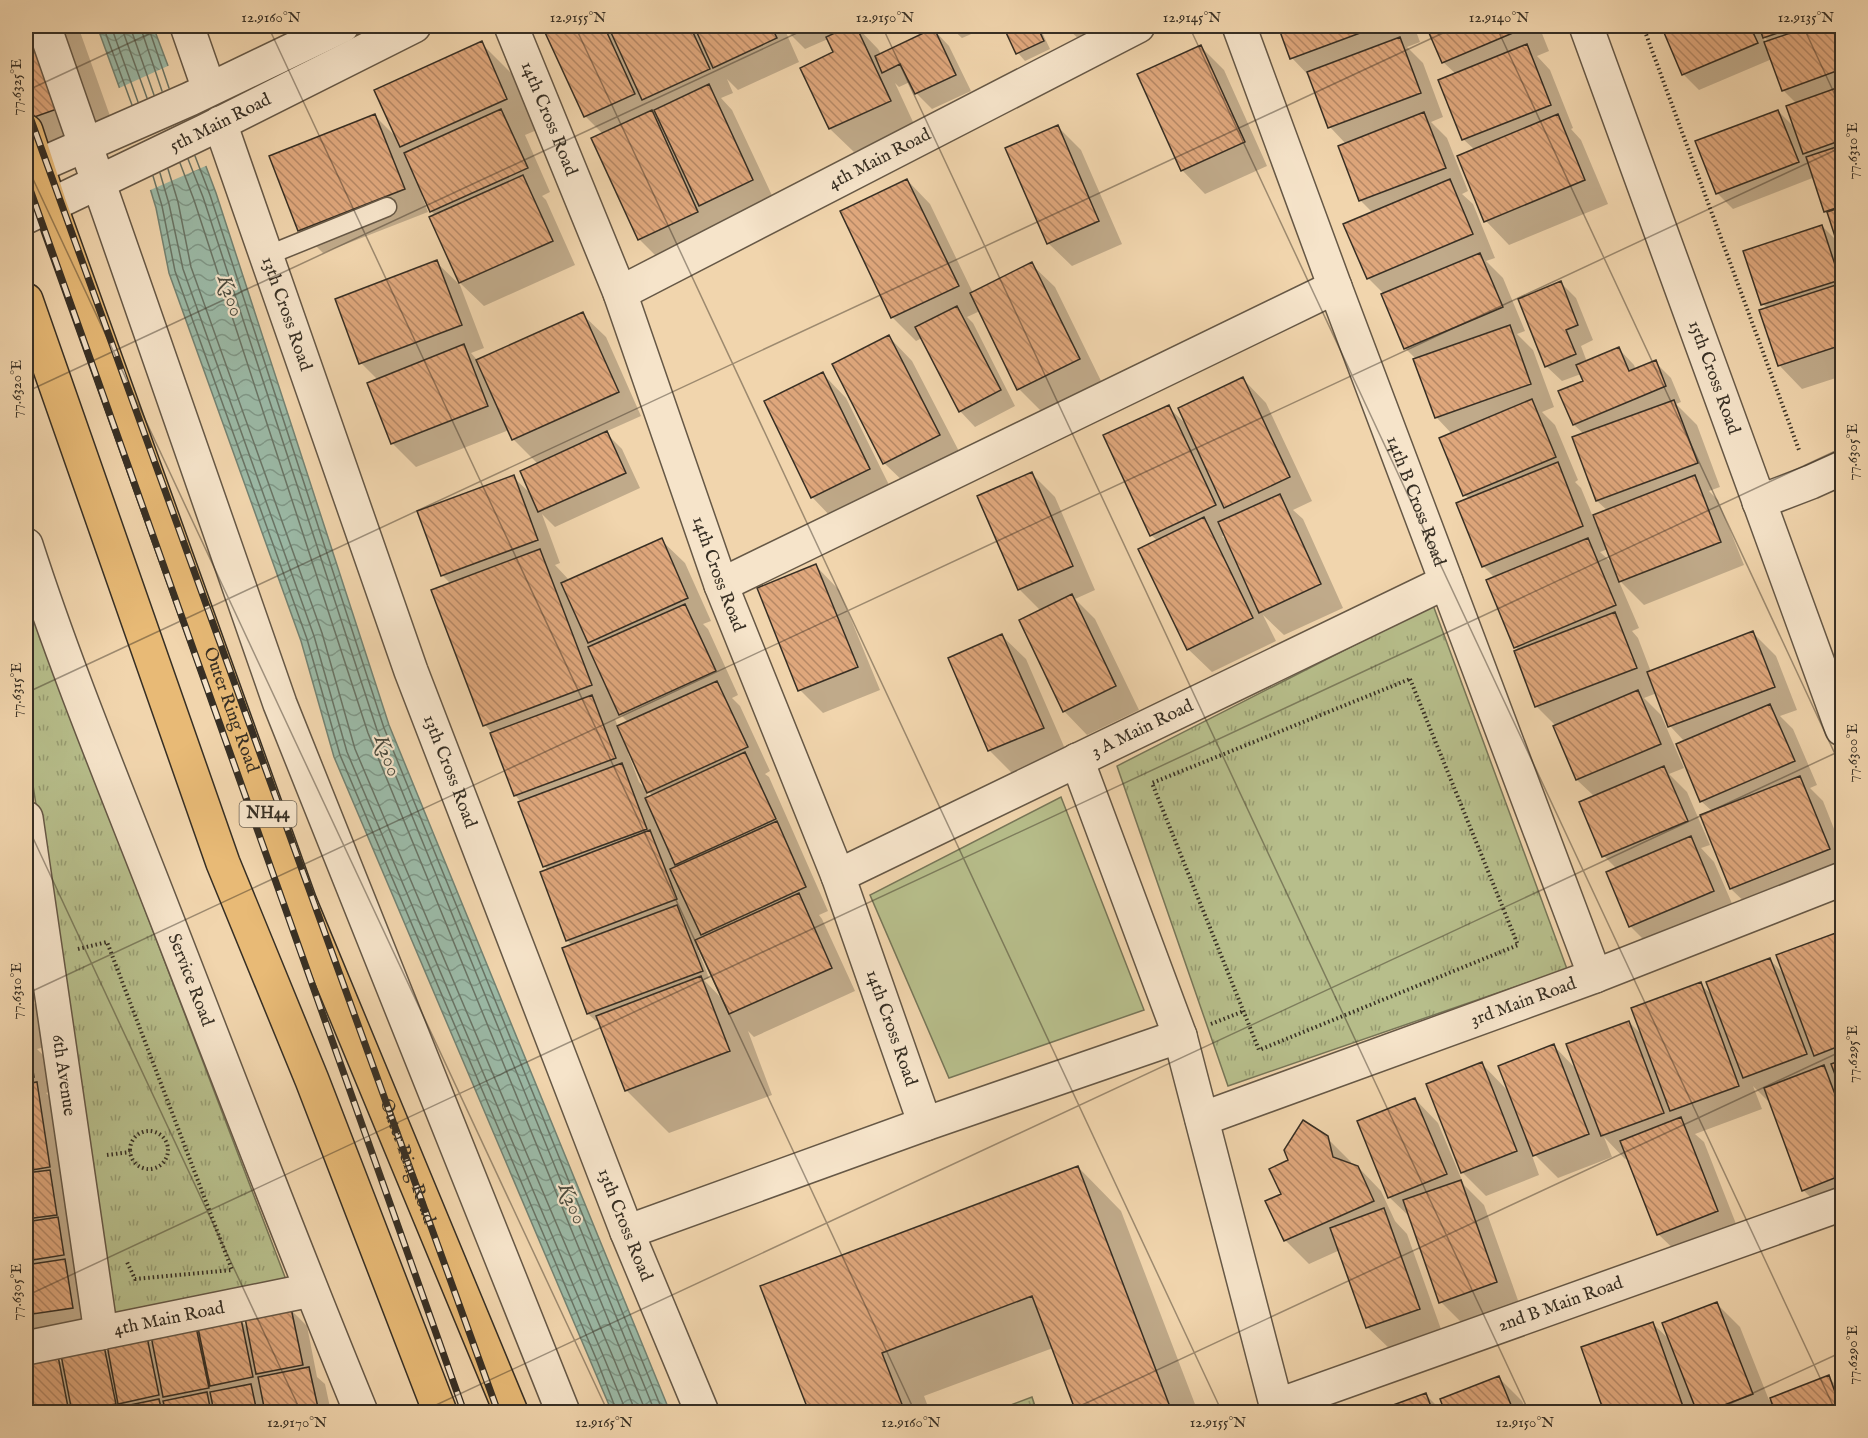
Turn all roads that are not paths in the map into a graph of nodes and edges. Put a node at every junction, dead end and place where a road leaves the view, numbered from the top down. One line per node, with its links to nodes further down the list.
1 (44, 26): 12 (street)
2 (187, 26): 9 (street)
3 (342, 26): 9 (street, 5th Main Road)
4 (414, 26): 10 (street, 5th Main Road)
5 (511, 26): 19 (street, 14th Cross Road)
6 (1138, 26): 19 (street, 4th Main Road)
7 (1239, 26): 18 (street, 14th B Cross Road)
8 (1586, 26): 22 (street, 15th Cross Road)
9 (199, 94): 12 (street, 5th Main Road)
10 (212, 127): 14 (street, 5th Main Road); 17 (street, 13th Cross Road)
11 (26, 131): 13 (highway, Outer Ring Road / NH44)
12 (99, 139): 13 (street, 5th Main Road); 14 (street)
13 (31, 168): 16 (highway, Outer Ring Road / NH44)
14 (113, 175): 16 (street, 5th Main Road); 45 (street)
15 (387, 207): 17 (lane)
16 (38, 211): 44 (highway, Outer Ring Road / NH44)
17 (266, 256): 37 (street, 13th Cross Road)
18 (1335, 287): 24 (street, 14th B Cross Road); 26 (street)
19 (620, 292): 26 (street, 14th Cross Road)
20 (26, 300): 43 (highway)
21 (1842, 468): 22 (street)
22 (1759, 502): 27 (street, 15th Cross Road)
23 (26, 545): 25 (street, Service Road)
24 (1446, 582): 28 (street, 3 A Main Road); 32 (street, 14th B Cross Road)
25 (32, 584): 38 (street, Service Road)
26 (721, 585): 30 (street, 14th Cross Road)
27 (1842, 729)
28 (1077, 760): 30 (street, 3 A Main Road); 33 (street)
29 (26, 818): 39 (street, 6th Avenue)
30 (838, 876): 35 (street, 14th Cross Road)
31 (1842, 879): 32 (street, 3rd Main Road)
32 (1595, 976): 34 (street, 3rd Main Road)
33 (1180, 1036): 34 (street); 35 (street)
34 (1202, 1119): 41 (street)
35 (926, 1124): 37 (street)
36 (1842, 1204): 41 (street, 2nd B Main Road)
37 (627, 1232): 46 (street, 13th Cross Road)
38 (311, 1290): 39 (street, 4th Main Road); 42 (street, Service Road)
39 (101, 1333): 40 (street, 4th Main Road)
40 (26, 1347)
41 (1277, 1409)
42 (361, 1413)
43 (440, 1413)
44 (512, 1413)
45 (563, 1413)
46 (702, 1413)

